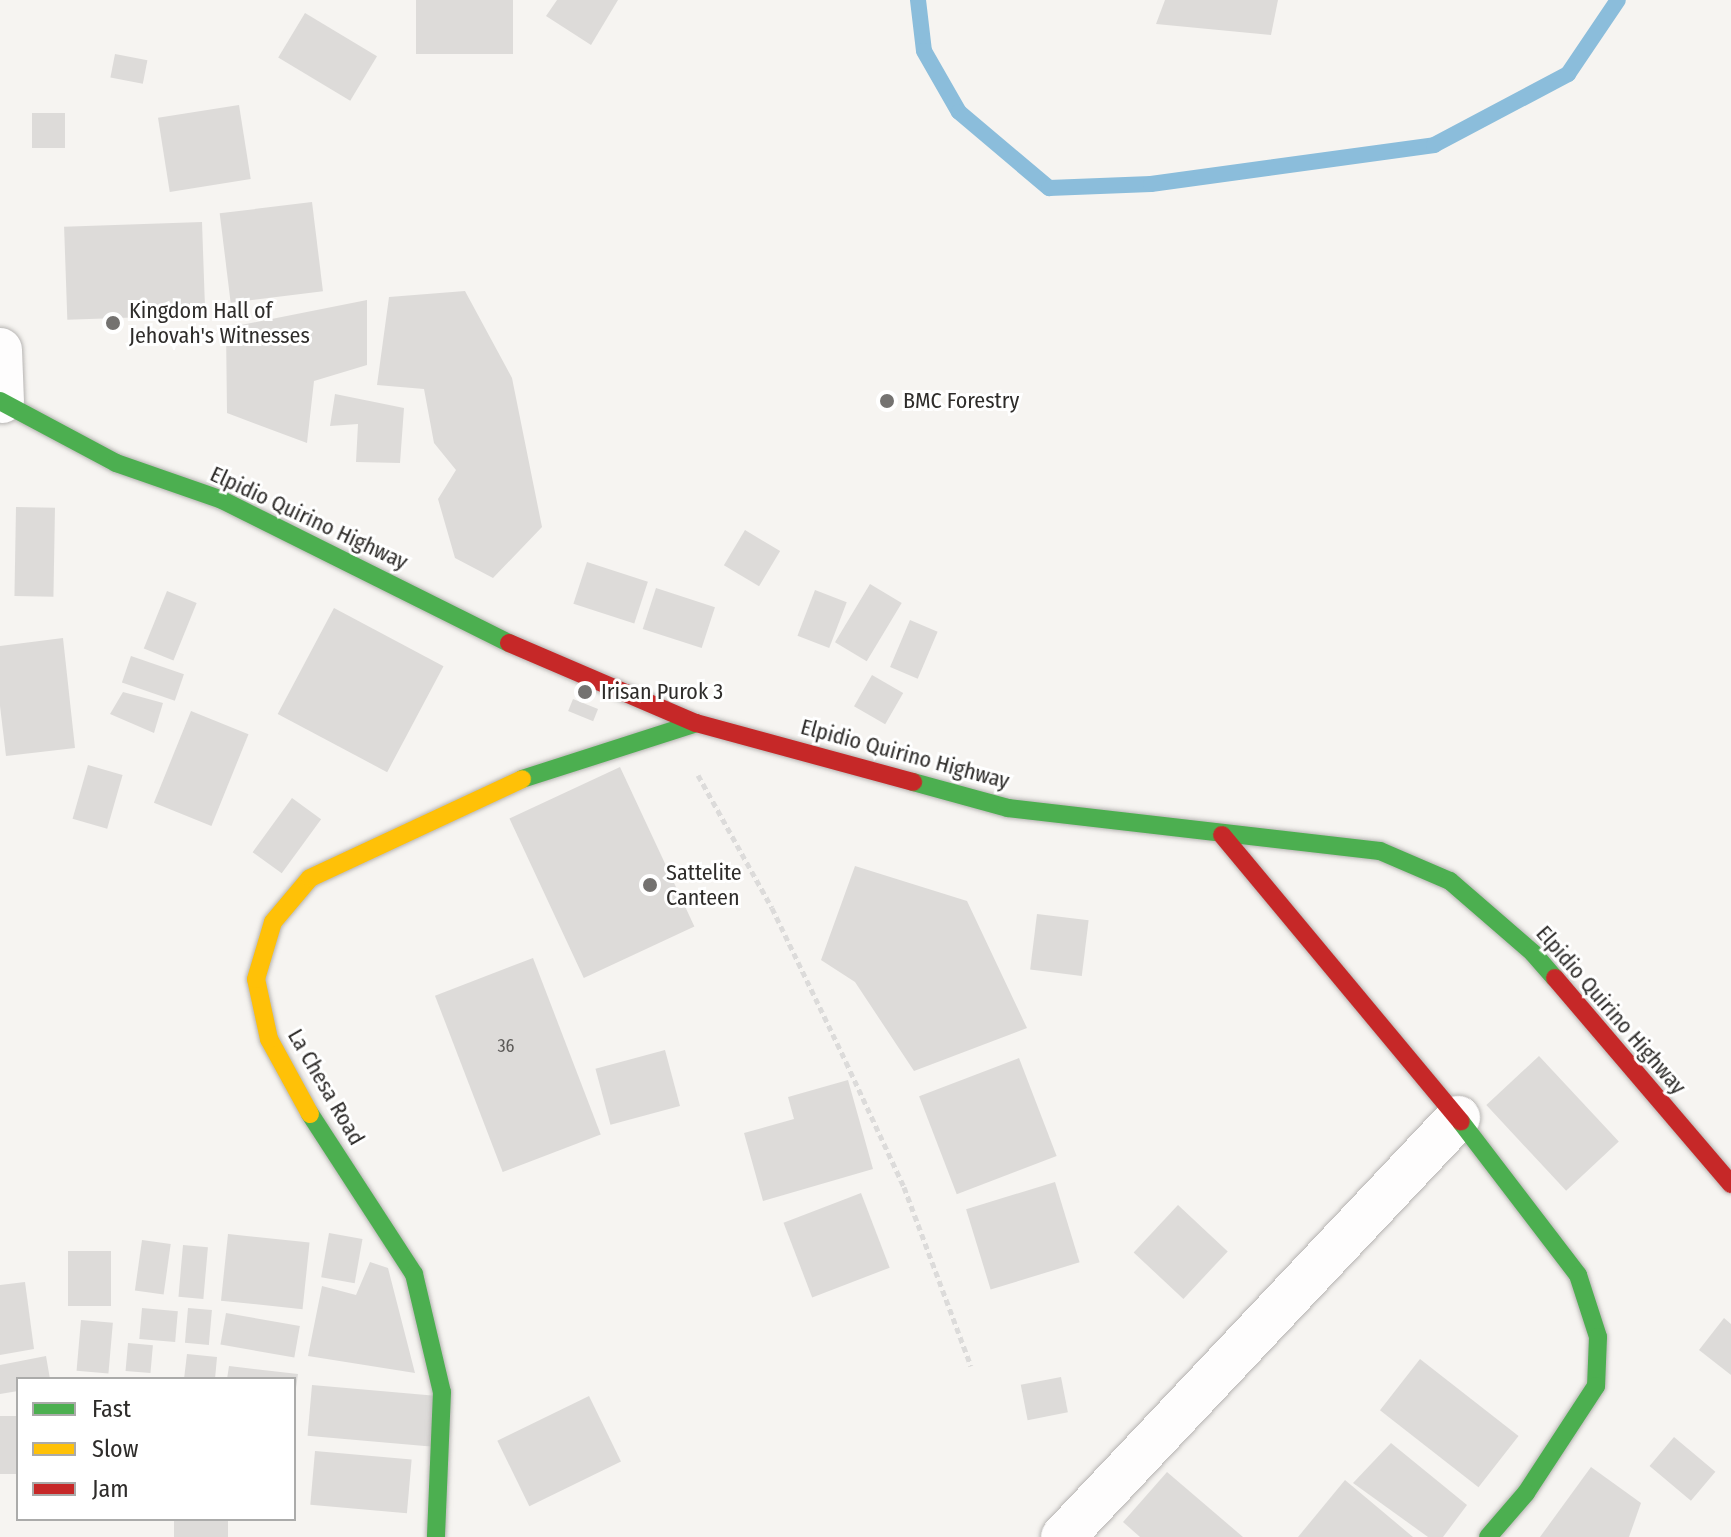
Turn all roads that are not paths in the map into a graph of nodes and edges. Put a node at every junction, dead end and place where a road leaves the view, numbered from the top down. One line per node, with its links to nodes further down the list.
1 (0, 350): 2 (street)
2 (1, 401): 3 (main road, Elpidio Quirino Highway)
3 (696, 723): 4 (main road, Elpidio Quirino Highway); 7 (main road, La Chesa Road)
4 (1222, 835): 5 (main road); 6 (main road, Elpidio Quirino Highway)
5 (1458, 1118): 8 (street); 9 (main road)
6 (1731, 1184)
7 (436, 1537)
8 (1063, 1537)
9 (1488, 1537)

